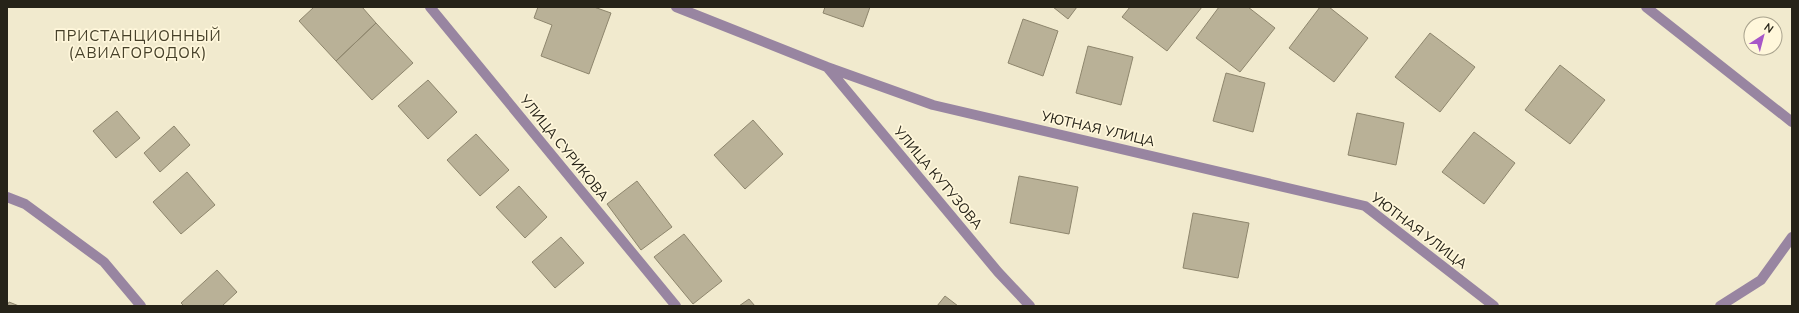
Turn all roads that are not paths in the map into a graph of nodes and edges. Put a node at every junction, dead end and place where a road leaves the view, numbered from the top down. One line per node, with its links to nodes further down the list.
1 (430, 7): 9 (street, УЛИЦА СУРИКОВА)
2 (676, 7): 4 (street, УЮТНАЯ УЛИЦА)
3 (1646, 7): 5 (street)
4 (827, 66): 10 (street, УЛИЦА КУТУЗОВА); 11 (street, УЮТНАЯ УЛИЦА)
5 (1792, 122)
6 (7, 197): 8 (street)
7 (1792, 237): 12 (street)
8 (141, 306)
9 (676, 306)
10 (1030, 306)
11 (1494, 306)
12 (1720, 306)

